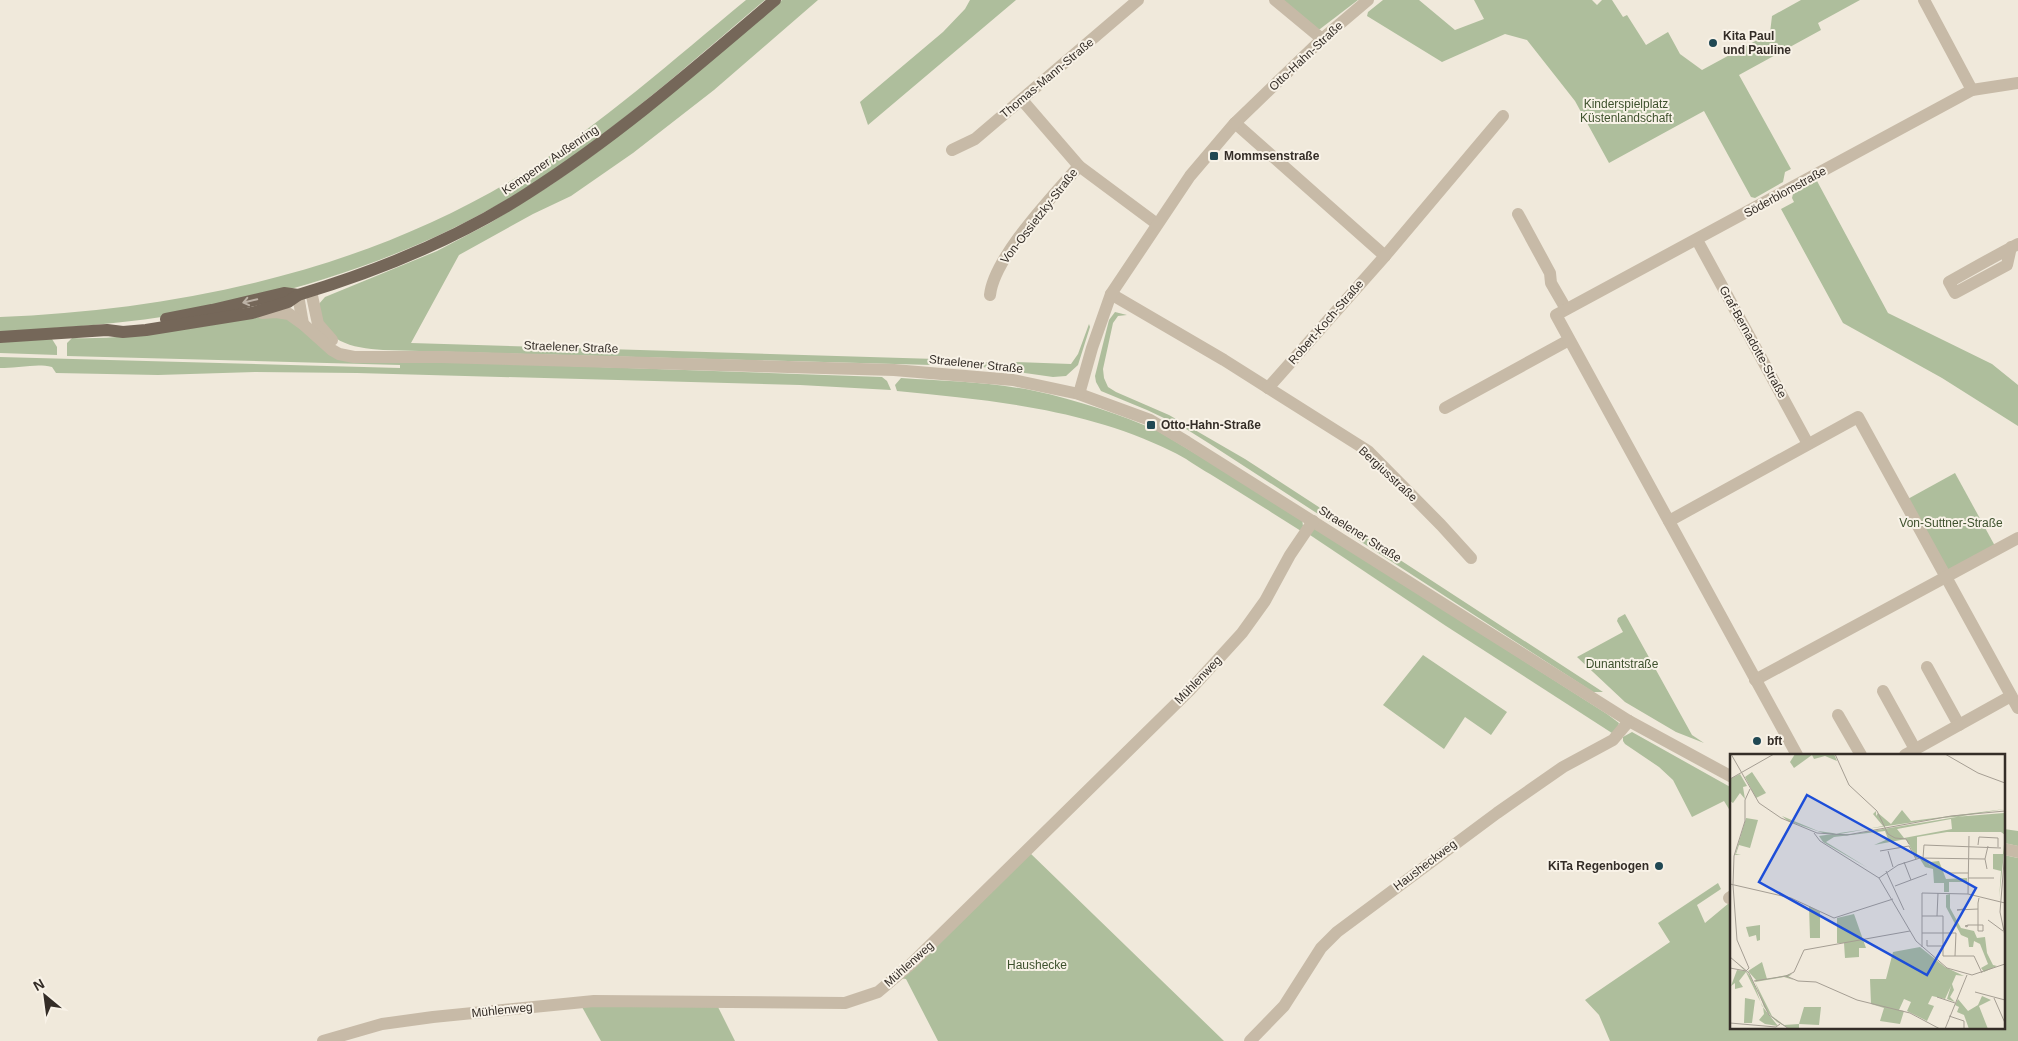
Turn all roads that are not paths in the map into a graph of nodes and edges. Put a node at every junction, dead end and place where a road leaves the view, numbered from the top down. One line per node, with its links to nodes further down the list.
1 (774, 0): 19 (main road, Kempener Außenring)
2 (1138, 0): 9 (street, Thomas-Mann-Straße)
3 (1275, 0): 6 (street)
4 (1368, 0): 6 (street, Otto-Hahn-Straße)
5 (1924, 0): 8 (street)
6 (1322, 39): 11 (street, Otto-Hahn-Straße)
7 (2018, 83): 8 (street, Söderblomstraße)
8 (1972, 90): 16 (street, Söderblomstraße)
9 (1022, 100): 12 (street, Thomas-Mann-Straße); 13 (street)
10 (1503, 116): 18 (street, Robert-Koch-Straße)
11 (1234, 123): 15 (street, Otto-Hahn-Straße); 18 (street)
12 (952, 150)
13 (1079, 166): 15 (street); 22 (street, Von-Ossietzky-Straße)
14 (1518, 214): 23 (street)
15 (1157, 224): 20 (street, Otto-Hahn-Straße)
16 (1697, 240): 23 (street, Söderblomstraße); 33 (street, Graf-Bernadotte-Straße)
17 (2015, 246): 17 (street)
18 (1385, 256): 30 (street, Robert-Koch-Straße)
19 (311, 291): 21 (main road, Straelener Straße); 29 (street, Straelener Straße)
20 (1111, 294): 30 (street); 31 (street, Otto-Hahn-Straße)
21 (298, 295): 24 (main road, Straelener Straße); 25 (street); 26 (main road, Straelener Straße, one-way to 26)
22 (990, 295)
23 (1561, 312): 28 (street)
24 (252, 313): 25 (street, Straelener Straße); 26 (main road, Straelener Straße)
25 (304, 324): 29 (street, Straelener Straße)
26 (106, 330): 27 (main road, Straelener Straße)
27 (0, 337)
28 (1569, 340): 32 (street); 34 (street)
29 (411, 357): 31 (street, Straelener Straße)
30 (1268, 388): 37 (street, Bergiusstraße)
31 (1079, 394): 35 (street, Straelener Straße)
32 (1445, 408)
33 (1808, 444): 34 (street); 38 (street)
34 (1669, 520): 40 (street)
35 (1313, 521): 45 (street, Straelener Straße); 51 (street, Mühlenweg)
36 (2018, 538): 38 (street)
37 (1471, 558)
38 (1945, 577): 40 (street); 42 (street)
39 (1927, 666): 46 (street)
40 (1755, 680): 48 (street)
41 (1883, 691): 47 (street)
42 (2011, 696): 43 (street); 46 (street)
43 (2018, 708)
44 (1838, 714): 49 (street)
45 (1629, 721): 50 (street, Straelener Straße); 52 (street, Hausheckweg)
46 (1959, 725): 47 (street)
47 (1910, 752)
48 (1797, 754)
49 (1859, 754)
50 (1730, 776)
51 (323, 1041)
52 (1250, 1041)

